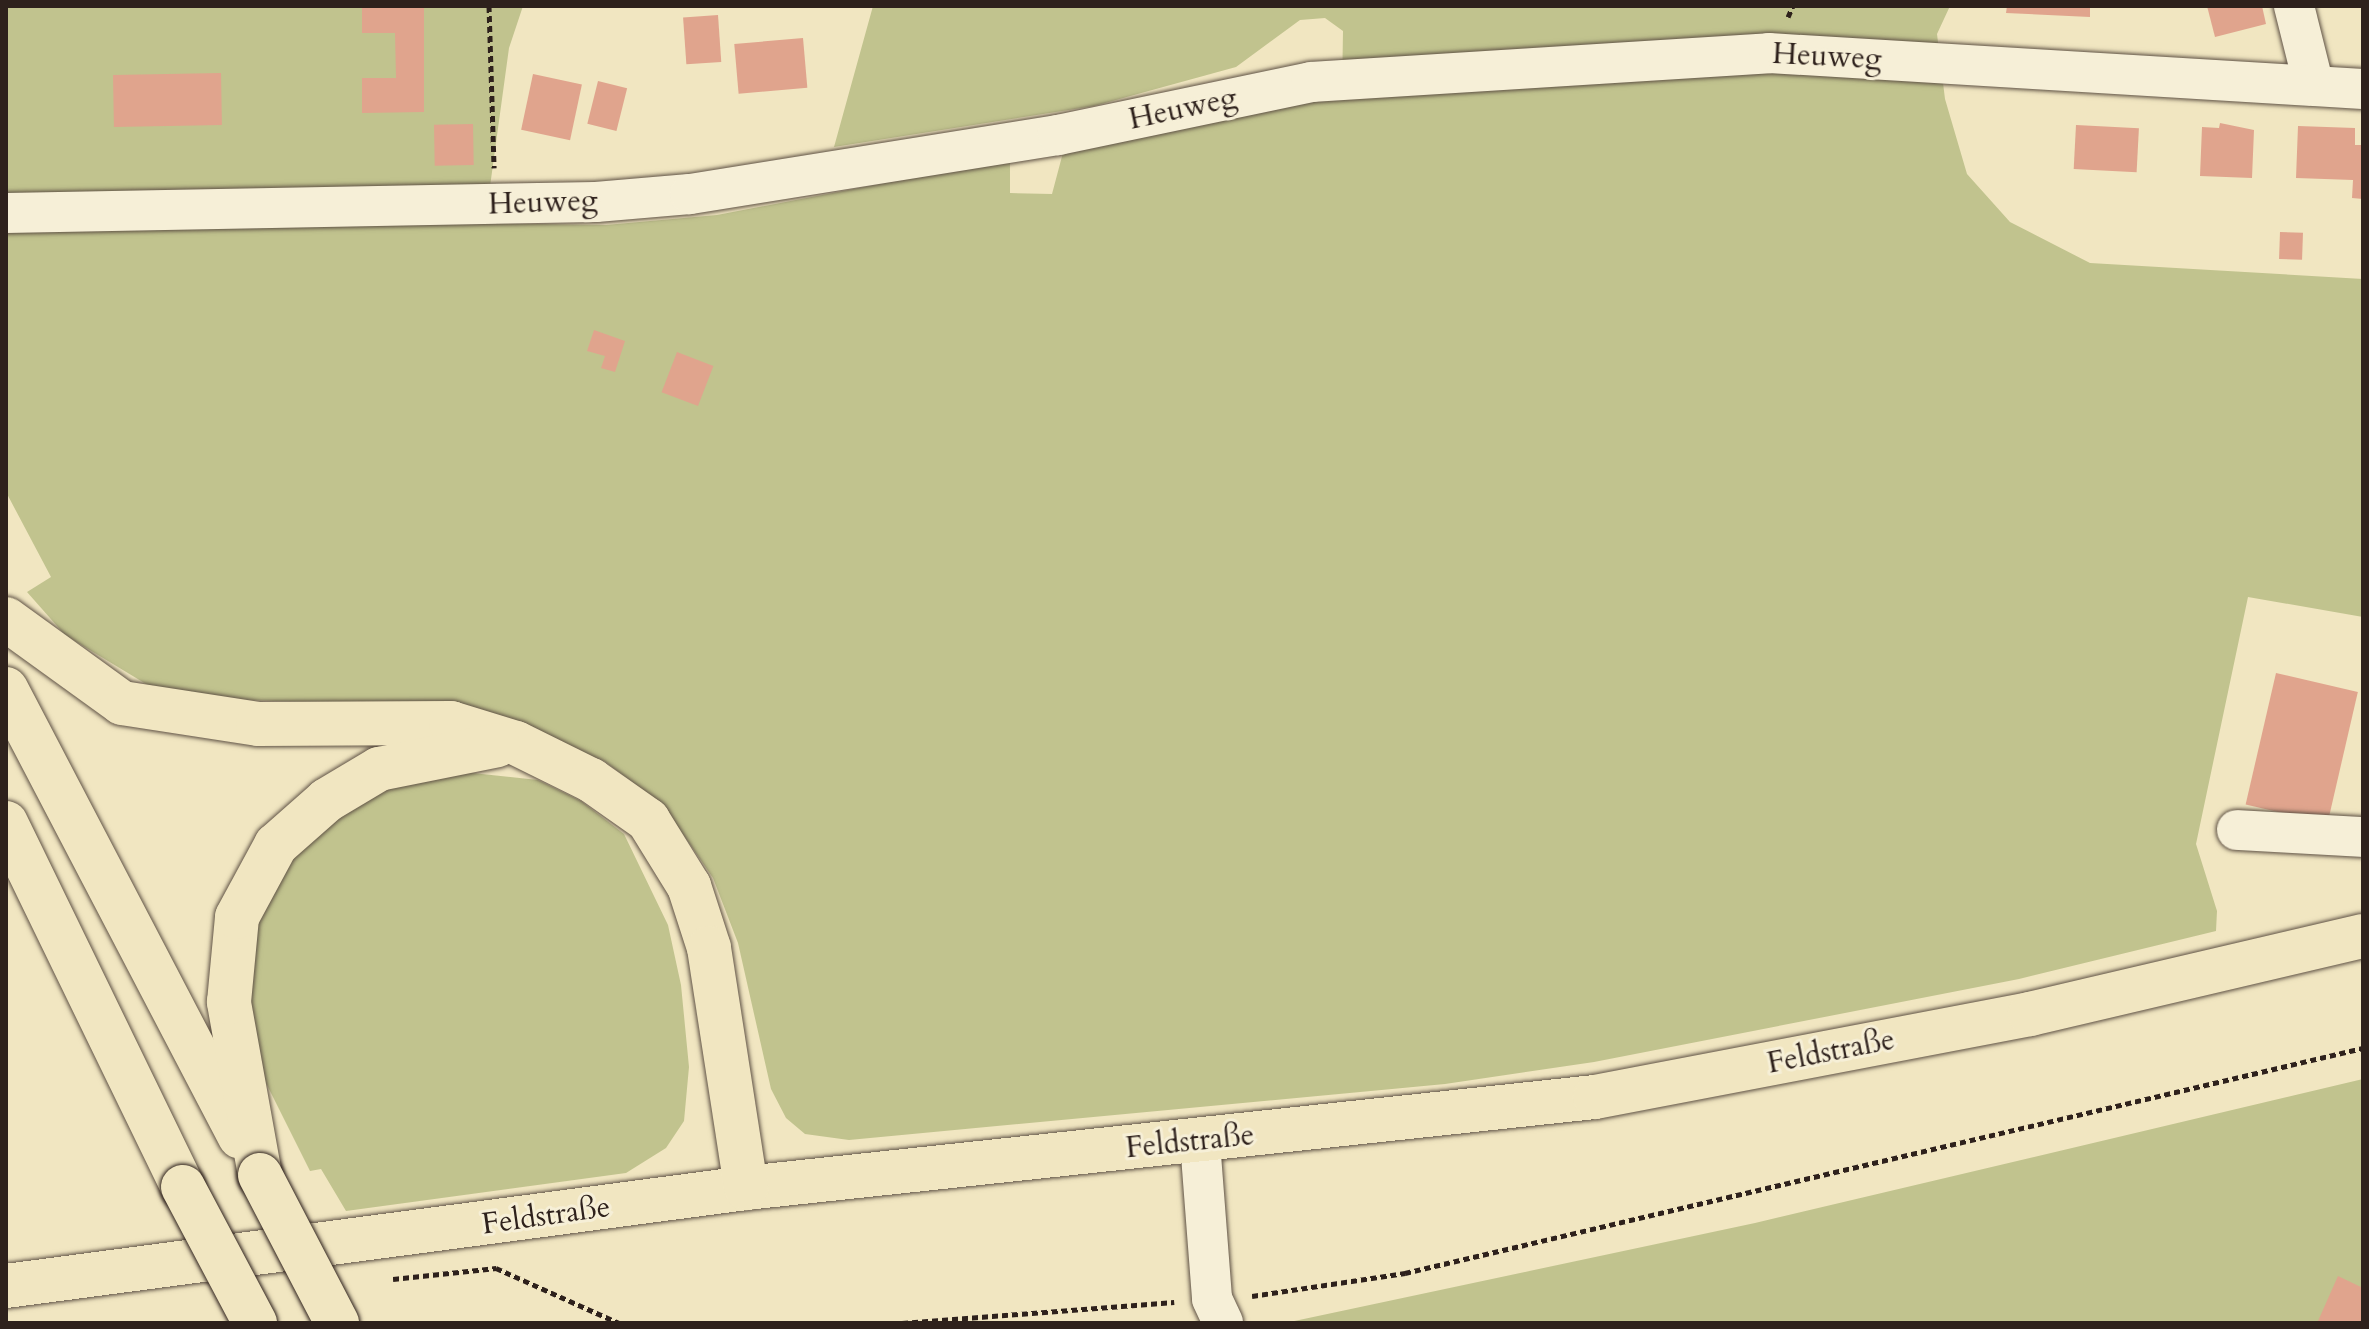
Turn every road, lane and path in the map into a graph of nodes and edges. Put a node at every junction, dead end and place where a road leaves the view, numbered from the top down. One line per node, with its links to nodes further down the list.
1 (489, 6): 5 (path)
2 (2294, 6): 3 (street)
3 (2314, 86): 4 (street, Heuweg); 5 (street, Heuweg)
4 (2363, 89)
5 (495, 205): 6 (street, Heuweg)
6 (6, 213)
7 (6, 619): 9 (main road)
8 (6, 689): 16 (main road)
9 (516, 743): 16 (main road); 17 (main road)
10 (6, 823): 20 (main road, bridge)
11 (2237, 830): 12 (street)
12 (2363, 837)
13 (2363, 936): 15 (main road, Feldstraße)
14 (2363, 1048): 19 (path)
15 (1200, 1142): 17 (main road, Feldstraße); 19 (street)
16 (260, 1175): 21 (main road, bridge)
17 (746, 1188): 18 (main road, Feldstraße)
18 (6, 1286)
19 (1217, 1311): 22 (path)
20 (255, 1323)
21 (337, 1323)
22 (902, 1323)

